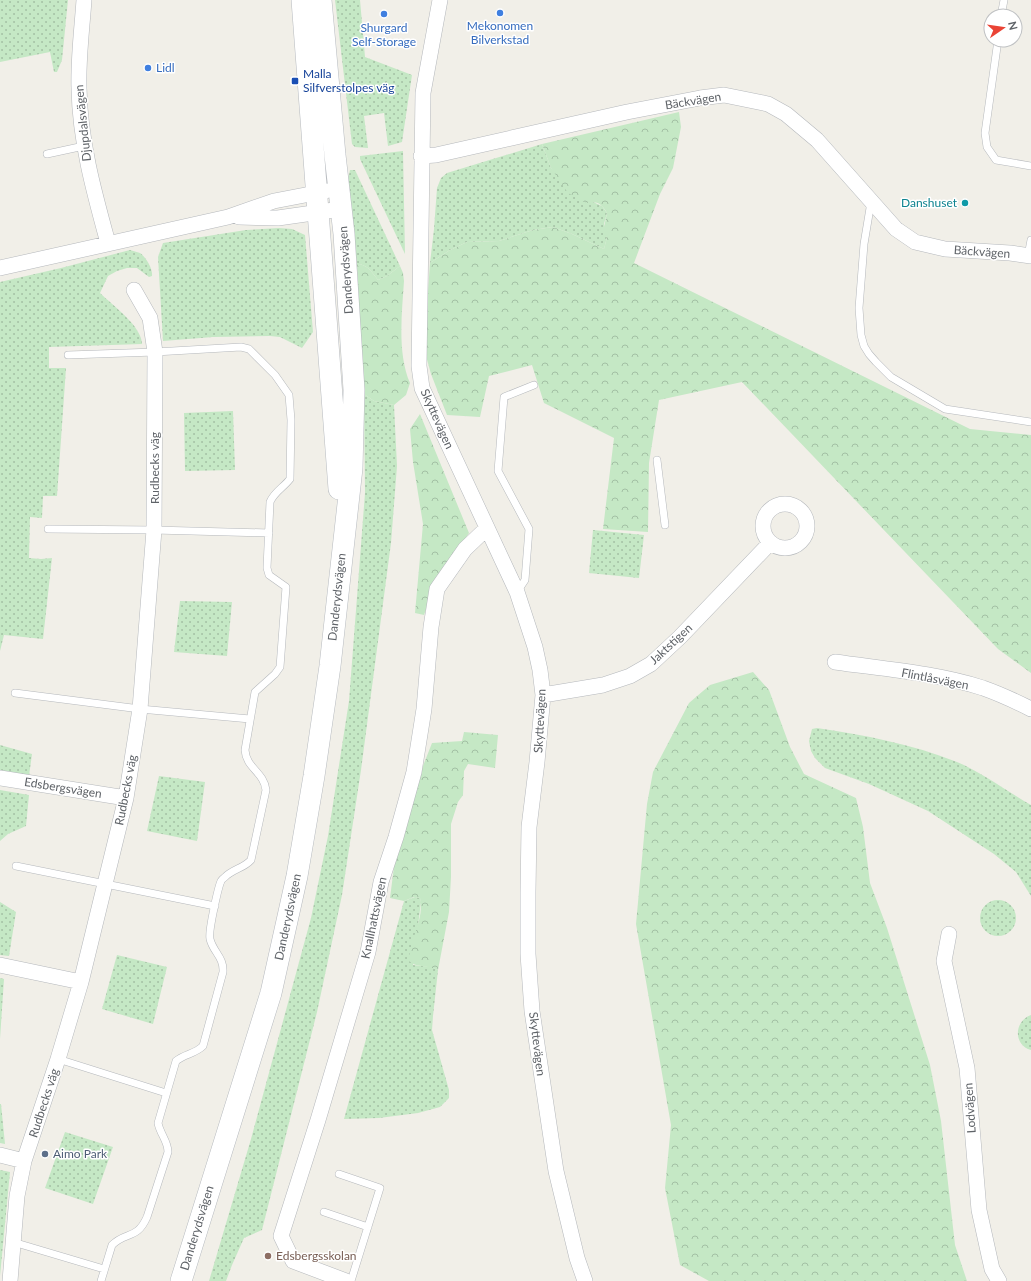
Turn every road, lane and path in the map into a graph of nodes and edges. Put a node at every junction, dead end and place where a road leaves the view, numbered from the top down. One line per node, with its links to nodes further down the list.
1 (84, 0): 6 (street, Djupdalsvägen)
2 (302, 0): 12 (main road, Danderydsvägen)
3 (321, 0): 10 (main road, Danderydsvägen)
4 (440, 0): 8 (street, Skyttevägen)
5 (997, 48): 9 (lane)
6 (84, 146): 7 (lane); 14 (street, Djupdalsvägen)
7 (47, 154)
8 (421, 156): 11 (street, Bäckvägen); 24 (street, Skyttevägen)
9 (1031, 166)
10 (340, 199): 12 (street); 28 (main road, Danderydsvägen)
11 (871, 200): 15 (street, Bäckvägen); 21 (lane)
12 (317, 202): 14 (street); 28 (main road, Danderydsvägen)
13 (1031, 240): 15 (lane)
14 (108, 243): 16 (street)
15 (1029, 256)
16 (0, 268)
17 (134, 290): 18 (street, Rudbecks väg)
18 (155, 352): 19 (lane); 26 (street, Rudbecks väg); 27 (lane)
19 (68, 355)
20 (534, 385): 30 (lane)
21 (1031, 422)
22 (657, 460): 23 (lane)
23 (665, 525)
24 (488, 528): 30 (street, Skyttevägen); 57 (street, Knallhattsvägen)
25 (48, 529): 26 (lane)
26 (154, 530): 27 (lane); 34 (street, Rudbecks väg)
27 (269, 533): 36 (lane)
28 (343, 541): 56 (main road, Danderydsvägen)
29 (770, 543): 33 (street, Jaktstigen)
30 (517, 592): 33 (street, Skyttevägen)
31 (835, 662): 35 (street, Flintlåsvägen)
32 (15, 693): 34 (lane)
33 (543, 695): 59 (street, Skyttevägen)
34 (140, 709): 36 (lane); 38 (street, Rudbecks väg)
35 (1031, 709)
36 (250, 719): 41 (lane)
37 (0, 778): 38 (street, Edsbergsvägen)
38 (126, 798): 40 (street, Rudbecks väg)
39 (16, 866): 40 (lane)
40 (106, 884): 41 (lane); 44 (street, Rudbecks väg)
41 (215, 906): 46 (lane)
42 (949, 934): 60 (street, Lodvägen)
43 (0, 965): 44 (street)
44 (81, 982): 45 (street, Rudbecks väg)
45 (58, 1059): 46 (lane); 48 (street, Rudbecks väg)
46 (166, 1093): 53 (lane)
47 (0, 1154): 48 (street)
48 (24, 1161): 52 (street, Rudbecks väg)
49 (339, 1174): 51 (lane)
50 (324, 1212): 51 (lane)
51 (368, 1227): 58 (lane)
52 (13, 1242): 53 (lane); 54 (street, Rudbecks väg)
53 (104, 1269): 55 (lane)
54 (10, 1281)
55 (101, 1281)
56 (180, 1281)
57 (346, 1281)
58 (350, 1281)
59 (586, 1281)
60 (999, 1281)

